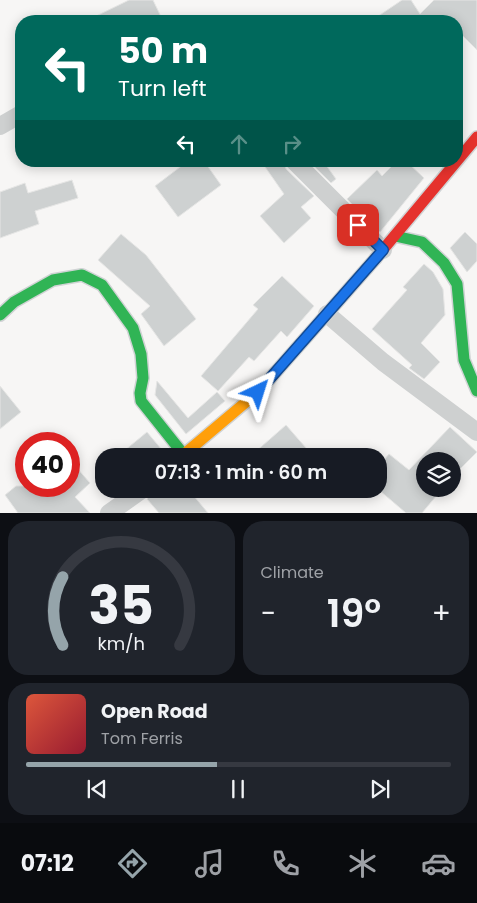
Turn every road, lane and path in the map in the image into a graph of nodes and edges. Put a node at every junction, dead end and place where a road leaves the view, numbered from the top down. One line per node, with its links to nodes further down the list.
1 (15, 117): 2 (street)
2 (0, 126)
3 (477, 137): 4 (street)
4 (463, 154)
5 (300, 167): 8 (street)
6 (452, 167): 7 (street)
7 (395, 236): 8 (street); 11 (street)
8 (383, 250): 9 (street)
9 (326, 314): 12 (street); 14 (street)
10 (0, 315): 13 (street)
11 (477, 391)
12 (477, 432)
13 (178, 448)
14 (191, 448)
15 (130, 498): 16 (street)
16 (109, 513)

